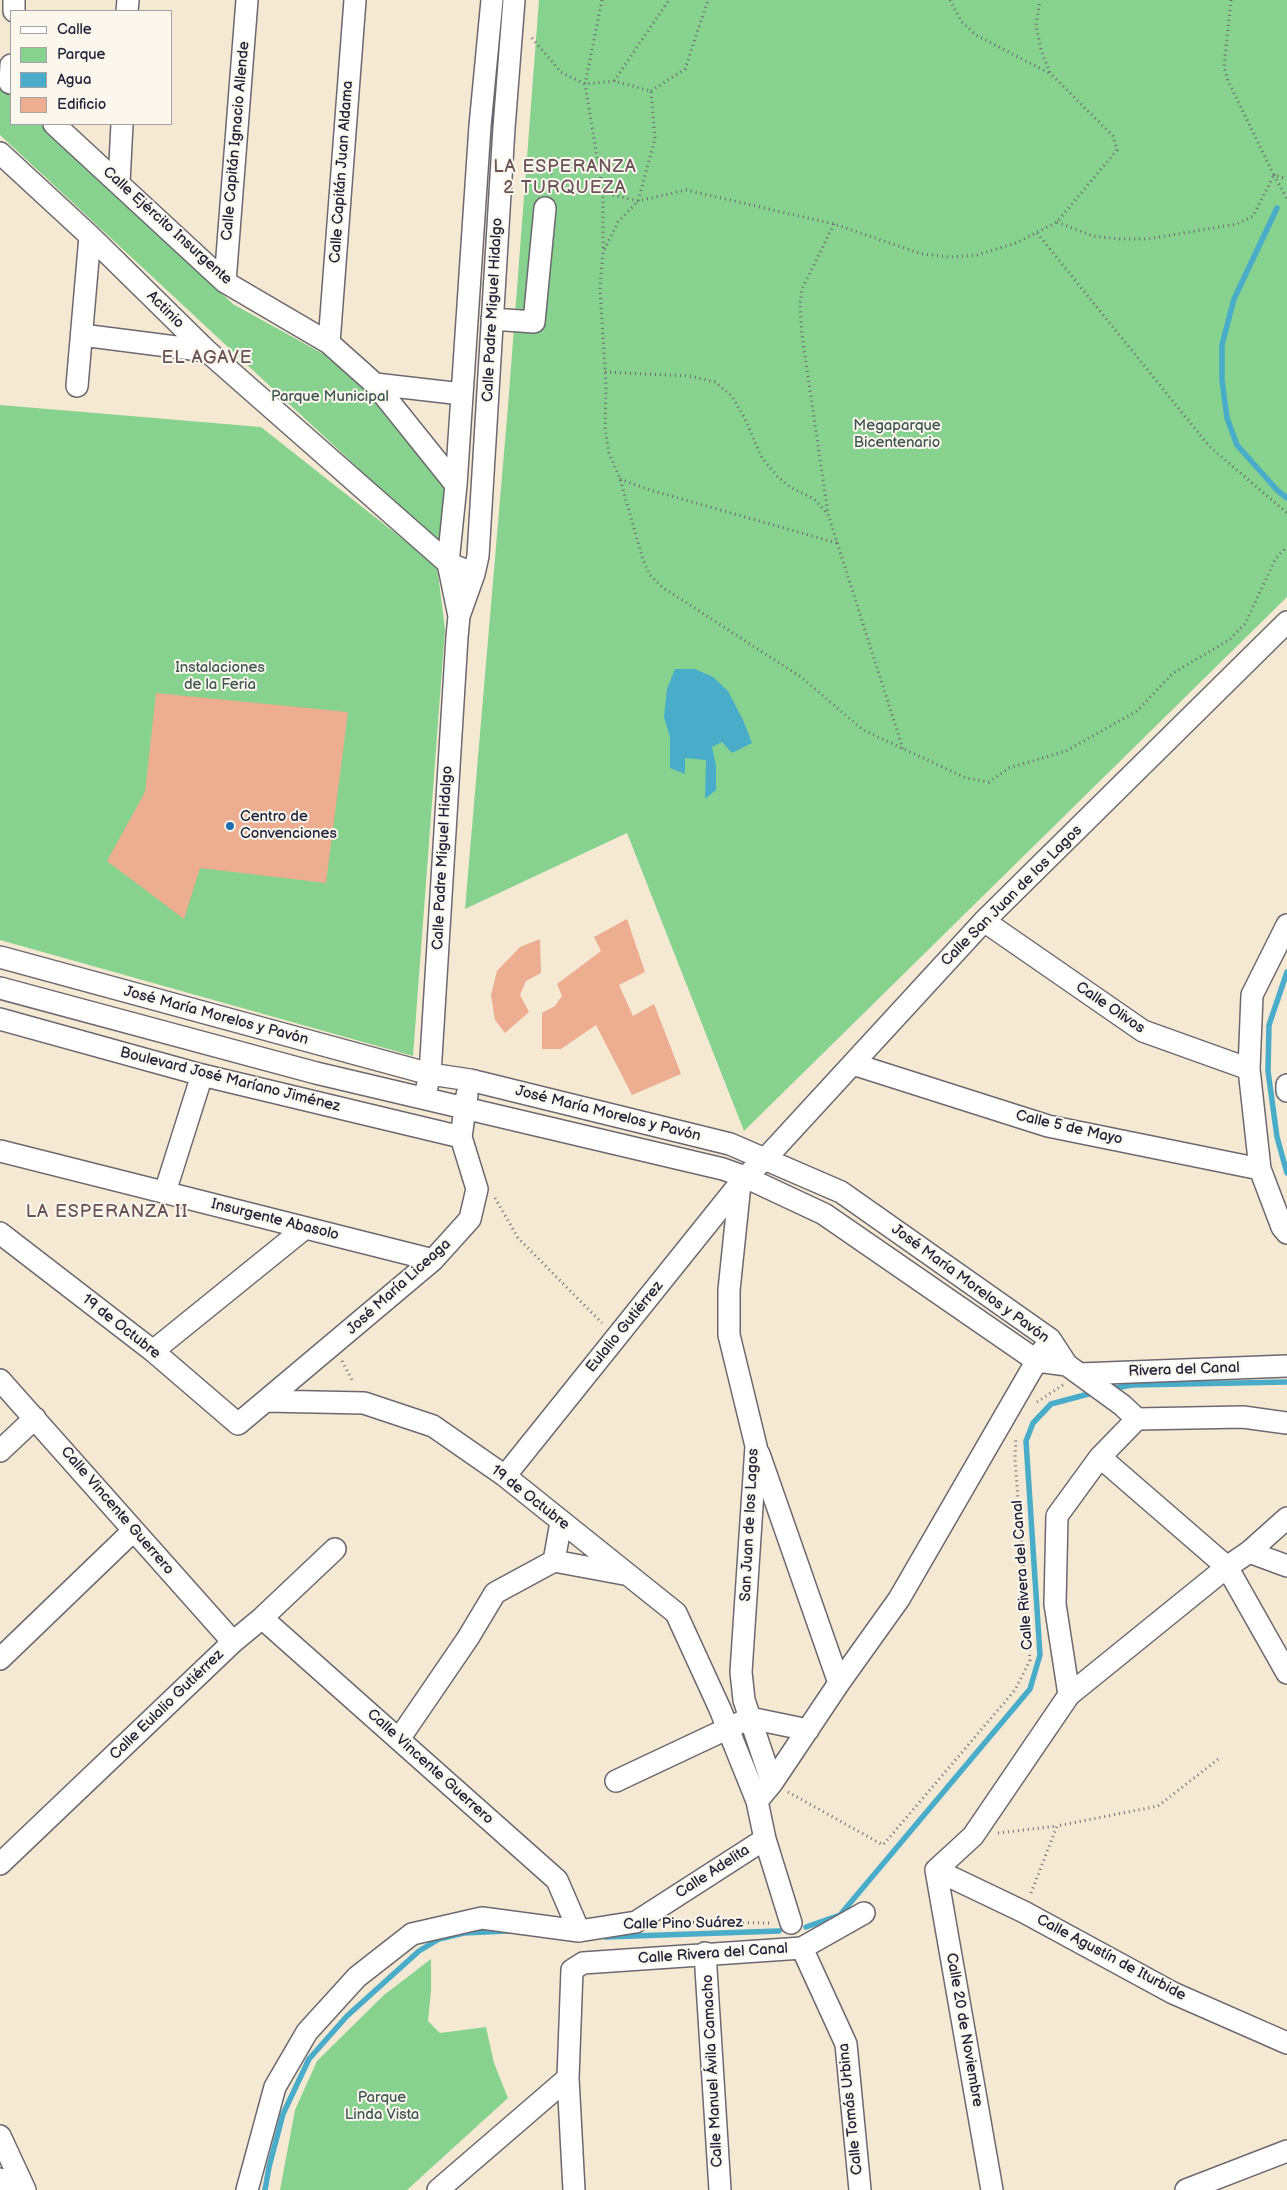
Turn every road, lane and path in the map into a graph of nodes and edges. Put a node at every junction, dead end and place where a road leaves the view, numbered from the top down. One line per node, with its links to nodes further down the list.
1 (247, 0): 33 (street, Calle Capitán Ignacio Allende)
2 (355, 0): 36 (street, Calle Capitán Juan Aldama)
3 (492, 0): 17 (street, Calle Padre Miguel Hidalgo)
4 (602, 0): 13 (path)
5 (669, 0): 12 (path)
6 (708, 0): 14 (path)
7 (950, 0): 11 (path)
8 (1040, 0): 11 (path)
9 (1231, 0): 21 (path)
10 (514, 7): 13 (path); 18 (street, Calle Padre Miguel Hidalgo)
11 (1050, 73): 28 (path)
12 (614, 81): 13 (path); 14 (path)
13 (585, 84): 20 (path)
14 (651, 91): 26 (path)
15 (55, 125): 23 (street, Calle Ejército Insurgente)
16 (122, 125): 23 (street)
17 (480, 126): 18 (street); 41 (street, Calle Padre Miguel Hidalgo)
18 (504, 128): 34 (street, Calle Padre Miguel Hidalgo)
19 (0, 153): 31 (street, Actinio)
20 (598, 166): 24 (path); 27 (path)
21 (1274, 175): 22 (path); 25 (path); 28 (path)
22 (1287, 179)
23 (119, 183): 33 (street, Calle Ejército Insurgente)
24 (603, 193): 26 (path); 32 (path)
25 (1287, 199)
26 (638, 201): 29 (path); 32 (path)
27 (545, 208): 34 (street)
28 (1057, 222): 30 (path)
29 (834, 224): 30 (path); 45 (path)
30 (1036, 232): 44 (path)
31 (90, 236): 35 (street); 37 (street, Actinio)
32 (603, 252): 38 (path)
33 (225, 282): 36 (street, Calle Ejército Insurgente)
34 (492, 319): 49 (street, Calle Padre Miguel Hidalgo)
35 (82, 334): 37 (street); 40 (street)
36 (329, 343): 39 (street, Calle Ejército Insurgente)
37 (207, 351): 48 (street, Actinio)
38 (606, 372): 42 (path); 45 (path)
39 (375, 384): 41 (street); 43 (street, Calle Ejército Insurgente)
40 (77, 386)
41 (462, 394): 43 (street, Calle Padre Miguel Hidalgo)
42 (620, 479): 46 (path); 52 (path)
43 (456, 485): 48 (street, Calle Padre Miguel Hidalgo)
44 (1287, 513)
45 (828, 514): 46 (path)
46 (837, 543): 52 (path)
47 (1287, 547): 52 (path)
48 (448, 563): 49 (street, Actinio); 50 (street, Calle Padre Miguel Hidalgo)
49 (474, 574): 50 (street, Calle Padre Miguel Hidalgo)
50 (459, 616): 60 (street, Calle Padre Miguel Hidalgo)
51 (1287, 622): 53 (street, Calle San Juan de los Lagos)
52 (903, 749)
53 (984, 921): 58 (street, Calle San Juan de los Lagos); 59 (street, Calle Olivos)
54 (1287, 925): 59 (street)
55 (0, 957): 60 (street, José María Morelos y Pavón)
56 (0, 988): 65 (street, José María Morelos y Pavón)
57 (0, 1019): 61 (street, Boulevard José Maríano Jiménez)
58 (853, 1064): 69 (street, Calle San Juan de los Lagos); 70 (street, Calle 5 de Mayo)
59 (1249, 1069): 70 (street)
60 (430, 1074): 62 (street, José María Morelos y Pavón); 65 (street, Calle Padre Miguel Hidalgo)
61 (202, 1075): 67 (street, Boulevard José Maríano Jiménez); 72 (street)
62 (470, 1080): 66 (street, José María Liceaga); 69 (street, José María Morelos y Pavón)
63 (1287, 1085): 64 (street)
64 (1287, 1091)
65 (425, 1098): 66 (street, José María Morelos y Pavón)
66 (464, 1109): 67 (street, José María Liceaga); 71 (street, José María Morelos y Pavón)
67 (461, 1137): 77 (street, José María Liceaga)
68 (0, 1150): 72 (street, Insurgente Abasolo)
69 (766, 1158): 71 (street, Calle San Juan de los Lagos); 79 (street, José María Morelos y Pavón)
70 (1260, 1169): 76 (street)
71 (743, 1180): 78 (street, Eulalio Gutiérrez); 82 (street, José María Morelos y Pavón); 94 (street, San Juan de los Lagos)
72 (166, 1192): 74 (street, Insurgente Abasolo)
73 (494, 1196): 78 (path)
74 (305, 1228): 77 (street, Insurgente Abasolo); 81 (street)
75 (0, 1233): 81 (street, 19 de Octubre)
76 (1287, 1233)
77 (433, 1260): 80 (street, José María Liceaga)
78 (617, 1338): 97 (street, Eulalio Gutiérrez)
79 (1050, 1339): 82 (street); 84 (street, José María Morelos y Pavón)
80 (334, 1345): 86 (street, José María Liceaga); 87 (path)
81 (153, 1351): 92 (street, 19 de Octubre)
82 (1037, 1361): 84 (street, José María Morelos y Pavón); 111 (street)
83 (1287, 1366): 84 (street, Rivera del Canal)
84 (1077, 1372): 88 (path); 89 (street)
85 (0, 1380): 90 (street, Calle Vincente Guerrero)
86 (266, 1401): 87 (street, 19 de Octubre); 92 (street, José María Liceaga)
87 (364, 1403): 97 (street, 19 de Octubre)
88 (1031, 1408)
89 (1129, 1412): 91 (street); 96 (street, Calle Rivera del Canal)
90 (35, 1418): 95 (street); 100 (street, Calle Vincente Guerrero)
91 (1287, 1423)
92 (238, 1424)
93 (1017, 1431): 119 (path, Calle Rivera del Canal)
94 (756, 1446): 111 (street); 114 (street, San Juan de los Lagos)
95 (0, 1451)
96 (1100, 1457): 105 (street); 112 (street, Calle Rivera del Canal)
97 (505, 1476): 99 (street, 19 de Octubre)
98 (1287, 1518): 102 (street)
99 (561, 1522): 103 (street); 106 (street, 19 de Octubre)
100 (133, 1530): 108 (street, Calle Vincente Guerrero); 109 (street)
101 (335, 1549): 107 (street, Calle Eulalio Gutiérrez)
102 (1249, 1552): 104 (street); 105 (street)
103 (554, 1561): 106 (street); 116 (street)
104 (1287, 1566)
105 (1227, 1567): 110 (street); 112 (street)
106 (627, 1574): 113 (street, 19 de Octubre)
107 (262, 1618): 108 (street, Calle Eulalio Gutiérrez); 116 (street, Calle Vincente Guerrero)
108 (233, 1642): 124 (street, Calle Eulalio Gutiérrez)
109 (0, 1659)
110 (1287, 1673)
111 (839, 1683): 115 (street)
112 (1069, 1695): 122 (street)
113 (724, 1718): 114 (street); 118 (street); 120 (street)
114 (750, 1718): 115 (street); 119 (street, San Juan de los Lagos)
115 (808, 1730): 119 (street)
116 (399, 1739): 130 (street, Calle Vincente Guerrero)
117 (1222, 1757): 121 (path)
118 (616, 1781)
119 (772, 1784): 120 (street)
120 (757, 1801): 123 (street)
121 (1057, 1826): 122 (path); 127 (path)
122 (973, 1836): 125 (street)
123 (765, 1838): 128 (street, Calle Adelita); 129 (street)
124 (0, 1864)
125 (936, 1870): 127 (street, Calle Agustín de Iturbide); 145 (street, Calle 20 de Noviembre)
126 (864, 1912): 131 (street, Calle Rivera del Canal)
127 (1024, 1912): 133 (street, Calle Agustín de Iturbide)
128 (636, 1922): 129 (path, Calle Pino Suárez); 130 (street, Calle Pino Suárez)
129 (791, 1923)
130 (579, 1931): 140 (street, Calle Pino Suárez)
131 (802, 1948): 132 (street, Calle Rivera del Canal); 144 (street, Calle Tomás Urbina)
132 (706, 1953): 134 (street, Calle Rivera del Canal); 143 (street, Calle Manuel Ávila Camacho)
133 (1287, 2043)
134 (568, 2078): 141 (street); 142 (street)
135 (0, 2136): 139 (street)
136 (1287, 2152): 146 (street)
137 (0, 2179): 138 (street)
138 (5, 2190)
139 (25, 2190)
140 (247, 2190)
141 (438, 2190)
142 (574, 2190)
143 (720, 2190)
144 (860, 2190)
145 (992, 2190)
146 (1186, 2190)

